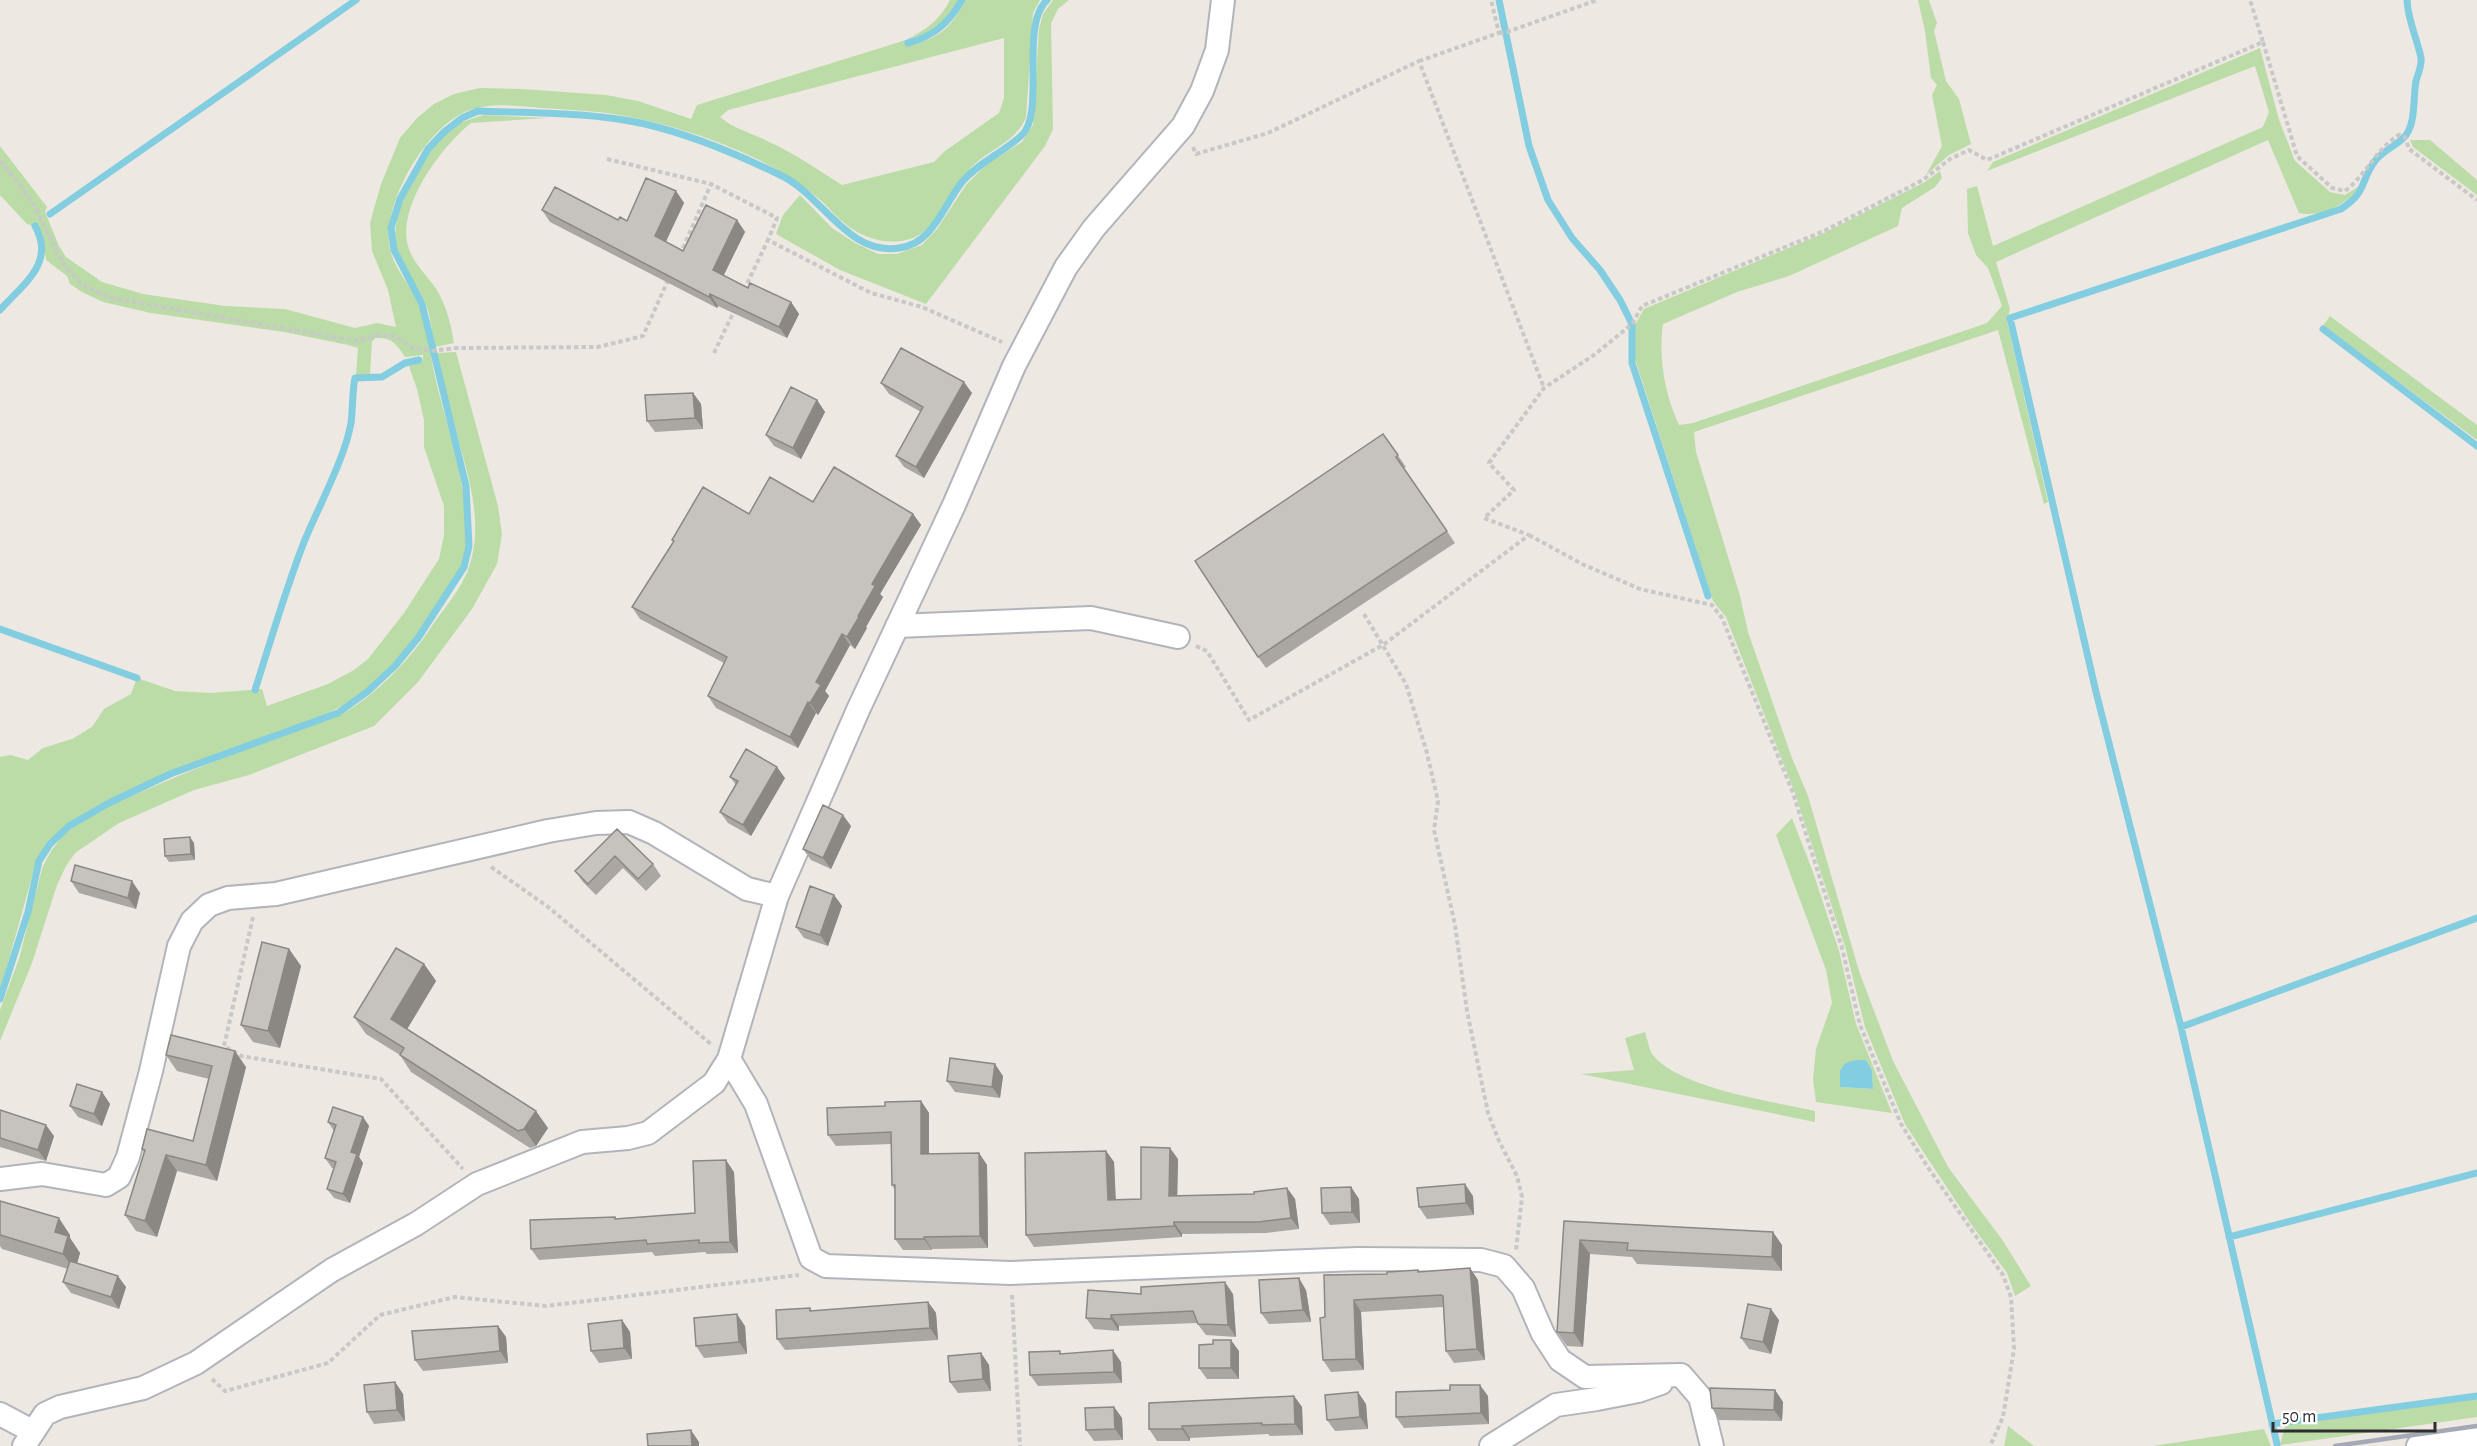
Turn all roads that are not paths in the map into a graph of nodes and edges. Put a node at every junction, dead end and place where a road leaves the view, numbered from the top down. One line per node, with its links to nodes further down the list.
1 (1223, 0): 2 (street)
2 (897, 626): 3 (street); 4 (street)
3 (1178, 637)
4 (777, 896): 5 (street); 6 (street)
5 (729, 1059): 7 (street); 10 (street)
6 (0, 1179)
7 (1681, 1376): 11 (street); 12 (street)
8 (0, 1414): 10 (street)
9 (2477, 1437): 13 (street)
10 (28, 1438)
11 (1491, 1446)
12 (1712, 1446)
13 (2418, 1446)

